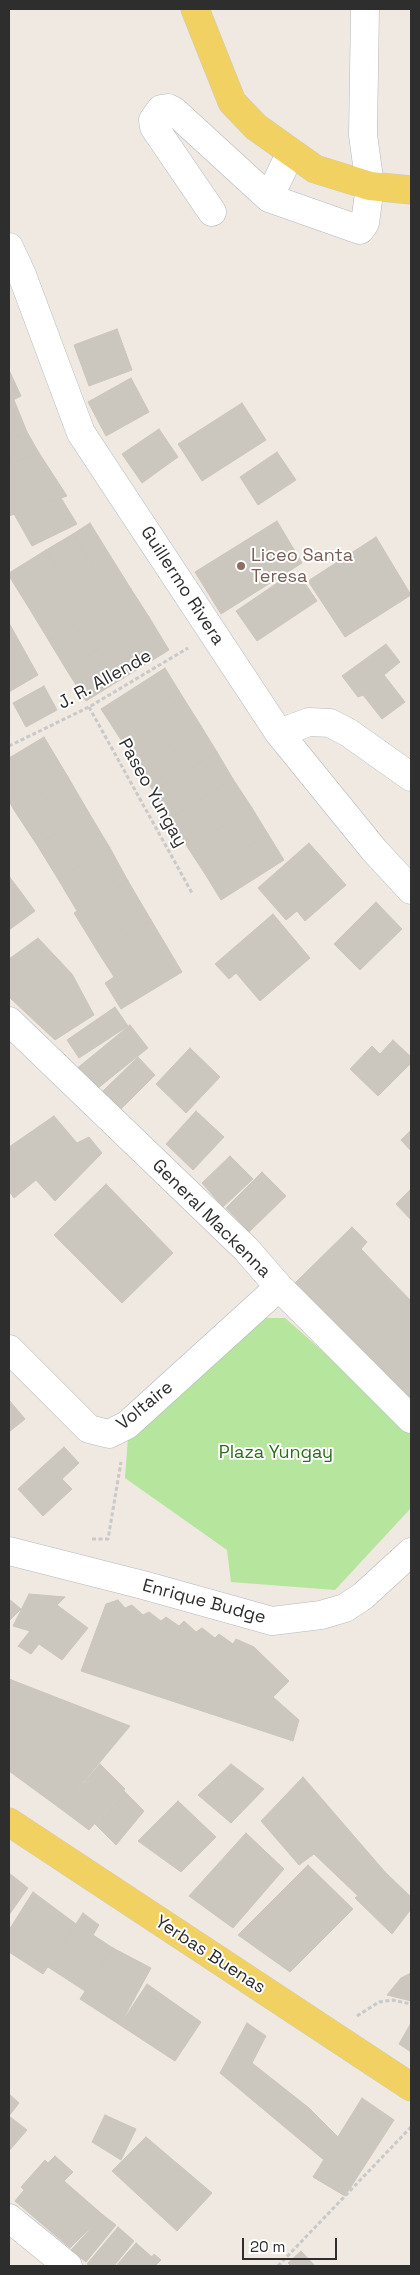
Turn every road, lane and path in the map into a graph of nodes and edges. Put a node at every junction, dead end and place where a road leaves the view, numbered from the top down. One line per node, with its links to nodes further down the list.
1 (195, 9): 3 (main road)
2 (364, 9): 4 (street)
3 (291, 152): 4 (main road); 6 (street)
4 (370, 186): 5 (main road); 6 (street)
5 (411, 190)
6 (269, 198): 7 (street)
7 (212, 212)
8 (9, 248): 9 (street, Guillermo Rivera)
9 (213, 634): 10 (path, J. R. Allende); 11 (street, Guillermo Rivera)
10 (89, 707): 12 (path, J. R. Allende); 15 (path, Paseo Yungay)
11 (278, 733): 13 (street); 14 (street, Guillermo Rivera)
12 (9, 746)
13 (411, 777)
14 (411, 890)
15 (192, 893)
16 (9, 1021): 17 (street, General Mackenna)
17 (279, 1287): 19 (street, General Mackenna); 20 (street, Voltaire)
18 (9, 1349): 20 (street, Voltaire)
19 (411, 1419)
20 (127, 1425): 21 (path)
21 (88, 1539)
22 (9, 1552): 23 (street, Enrique Budge)
23 (411, 1552)
24 (9, 1822): 26 (main road, Yerbas Buenas)
25 (411, 2004): 26 (path)
26 (331, 2035): 27 (main road, Yerbas Buenas)
27 (411, 2088)
28 (411, 2127): 31 (path)
29 (9, 2218): 30 (street)
30 (68, 2266)
31 (278, 2266)

